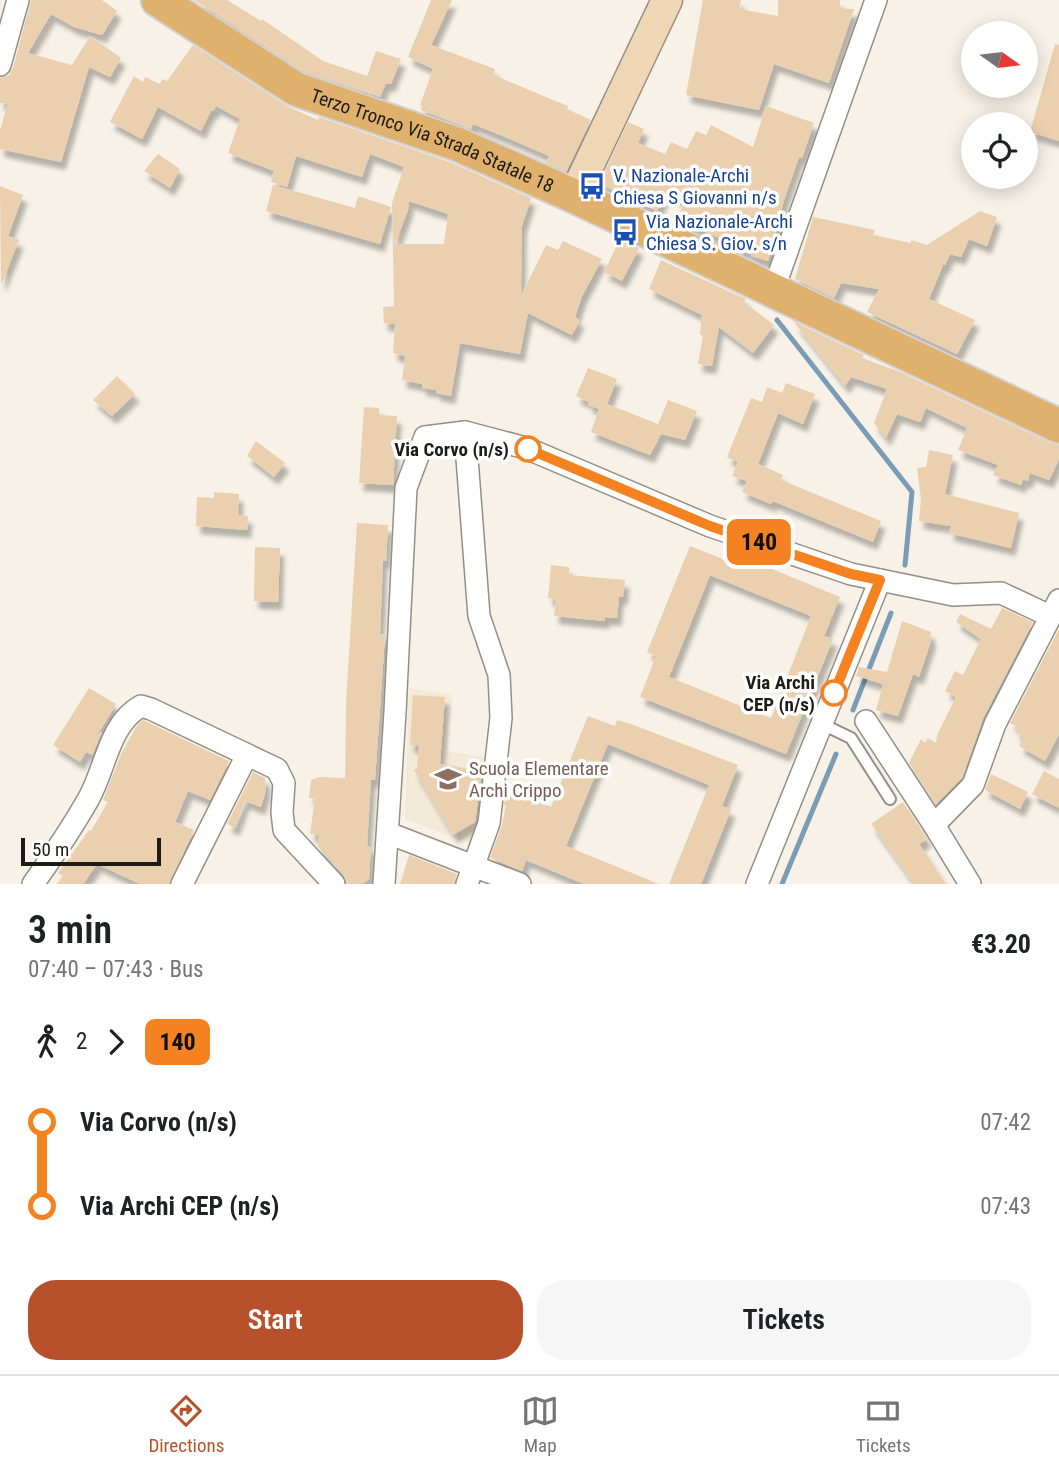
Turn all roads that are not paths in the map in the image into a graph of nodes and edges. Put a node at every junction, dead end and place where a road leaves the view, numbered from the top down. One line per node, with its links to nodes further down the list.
1 (18, 0): 5 (street)
2 (158, 0): 6 (main road, Terzo Tronco Via Strada Statale 18)
3 (667, 0): 6 (street)
4 (876, 0): 7 (street)
5 (0, 65)
6 (574, 196): 7 (main road, Terzo Tronco Via Strada Statale 18)
7 (773, 291): 8 (main road, Terzo Tronco Via Strada Statale 18)
8 (1059, 426)
9 (465, 432): 10 (street); 17 (street); 18 (street)
10 (880, 580): 11 (street); 13 (street)
11 (1053, 618): 16 (street)
12 (866, 721): 16 (street)
13 (822, 724): 15 (lane); 24 (street)
14 (247, 755): 19 (street); 20 (street); 21 (street)
15 (890, 799)
16 (934, 825): 25 (street)
17 (388, 833): 18 (street); 22 (street)
18 (471, 875): 23 (street)
19 (33, 884)
20 (182, 884)
21 (334, 884)
22 (384, 884)
23 (520, 884)
24 (757, 884)
25 (970, 884)

